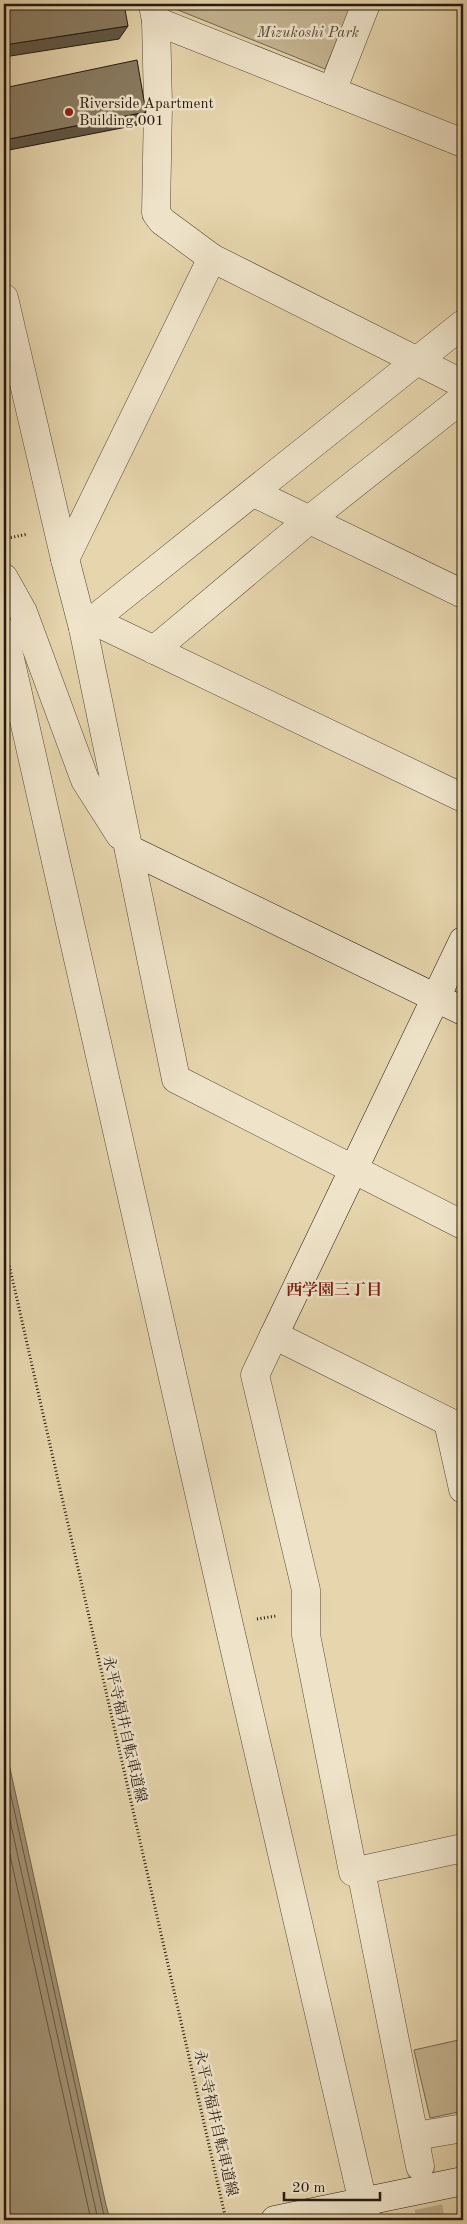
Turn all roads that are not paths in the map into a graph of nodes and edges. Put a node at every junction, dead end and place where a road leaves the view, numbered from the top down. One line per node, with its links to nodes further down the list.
1 (366, 4): 3 (street)
2 (154, 12): 3 (street); 5 (street)
3 (332, 91): 4 (street)
4 (463, 143)
5 (212, 258): 8 (street); 13 (street)
6 (4, 298): 13 (street)
7 (463, 324): 8 (street)
8 (416, 362): 9 (street); 11 (street)
9 (463, 384)
10 (463, 398): 12 (street)
11 (254, 493): 12 (street); 16 (street)
12 (309, 520): 15 (street); 18 (street)
13 (65, 559): 16 (street)
14 (4, 578): 20 (street)
15 (463, 594)
16 (89, 625): 18 (street); 20 (street)
17 (4, 632): 35 (street)
18 (154, 650): 19 (street)
19 (463, 798)
20 (129, 849): 22 (street); 24 (street)
21 (463, 941): 22 (street)
22 (436, 998): 23 (street); 24 (street)
23 (463, 1011)
24 (352, 1169): 25 (street); 26 (street)
25 (463, 1225)
26 (274, 1334): 27 (street); 30 (street)
27 (456, 1425): 28 (street)
28 (463, 1488)
29 (463, 1848): 30 (street)
30 (360, 1871): 32 (street)
31 (463, 2128): 32 (street)
32 (416, 2136): 33 (street)
33 (420, 2166)
34 (463, 2181): 35 (street)
35 (360, 2209): 36 (street)
36 (275, 2220)

